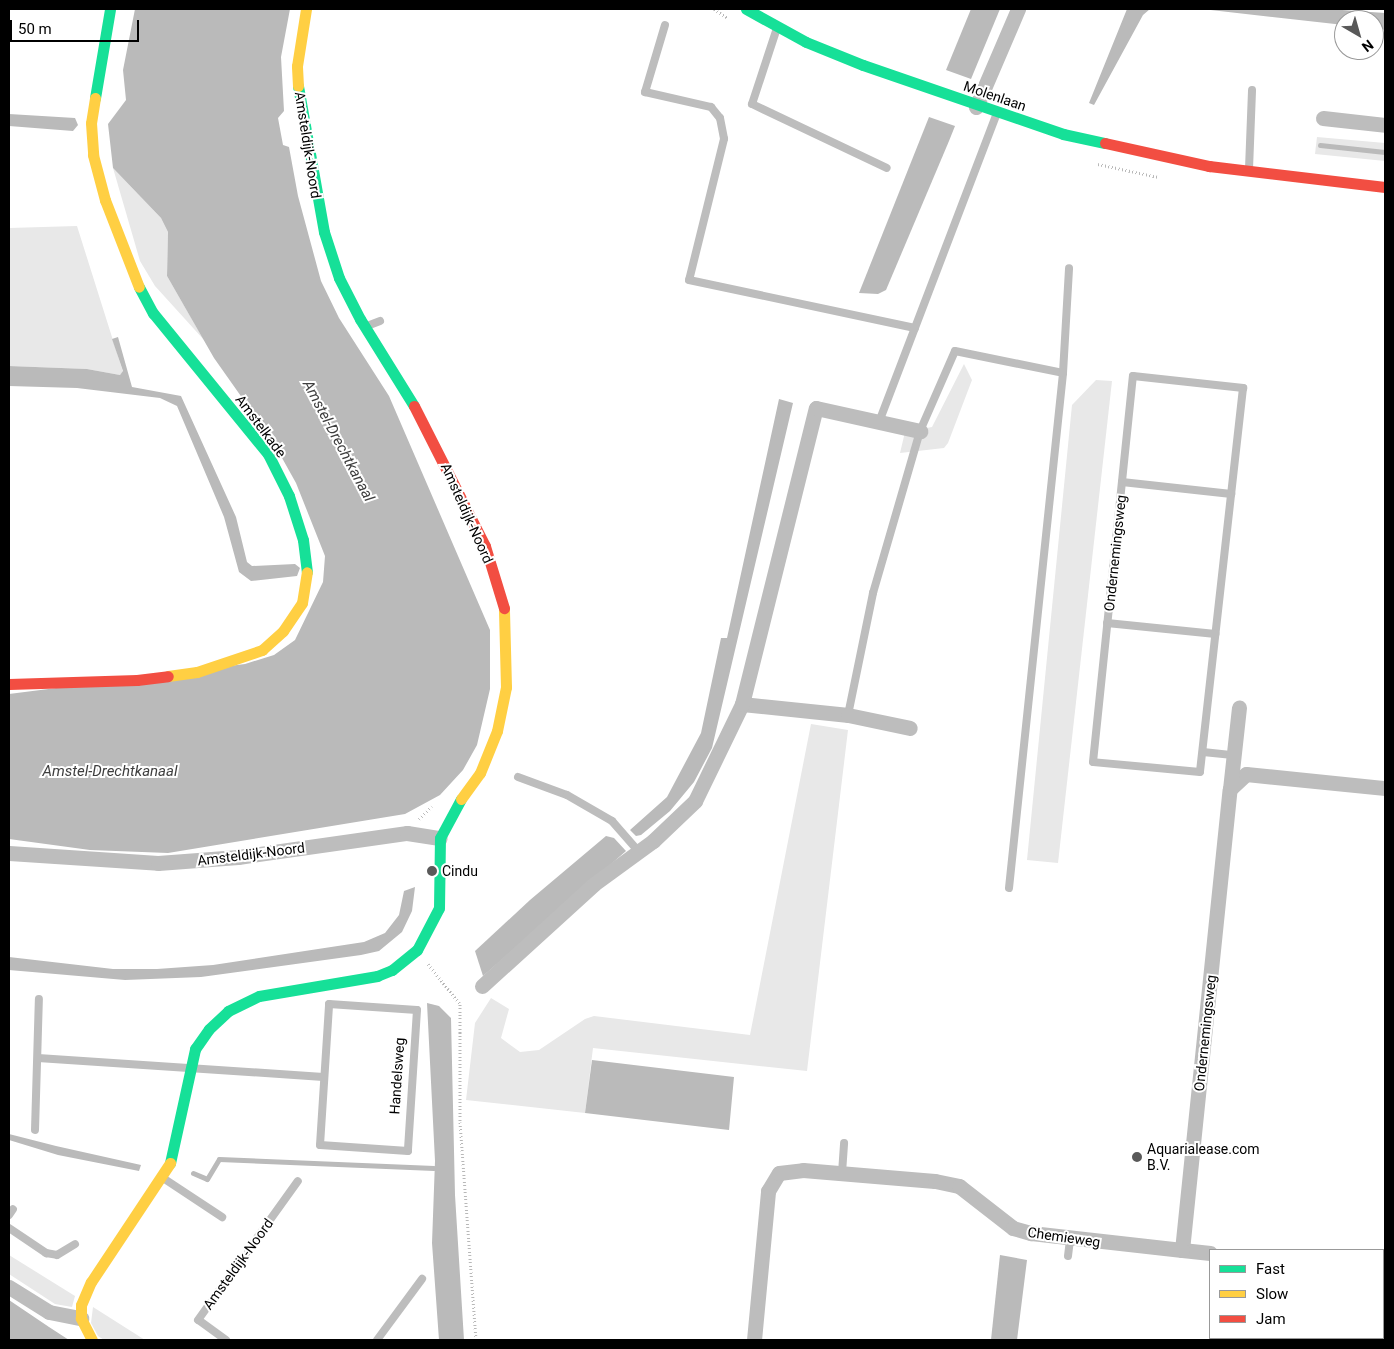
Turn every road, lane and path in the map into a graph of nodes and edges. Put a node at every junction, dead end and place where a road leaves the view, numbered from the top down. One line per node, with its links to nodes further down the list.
1 (110, 9): 26 (street, Amstelkade)
2 (306, 9): 17 (street, Amsteldijk-Noord)
3 (1018, 9): 8 (street)
4 (753, 11): 6 (street, Molenlaan)
5 (665, 25): 18 (lane)
6 (777, 26): 8 (street, Molenlaan); 12 (lane)
7 (1252, 90): 13 (lane)
8 (976, 107): 9 (street, Molenlaan)
9 (997, 113): 13 (street, Molenlaan); 18 (lane)
10 (1323, 118): 11 (street)
11 (1385, 125)
12 (887, 168)
13 (1249, 171): 14 (street, Molenlaan)
14 (1385, 187)
15 (1069, 268): 19 (lane)
16 (380, 321): 17 (lane)
17 (365, 326): 38 (street, Amsteldijk-Noord)
18 (915, 328): 20 (lane)
19 (1063, 373): 21 (lane); 41 (lane)
20 (879, 422): 21 (street); 27 (street)
21 (920, 431): 29 (lane)
22 (1122, 482): 23 (lane, Ondernemingsweg); 23 (lane, Ondernemingsweg); 24 (lane, Ondernemingsweg)
23 (1231, 494): 25 (lane, Ondernemingsweg)
24 (1107, 624): 25 (lane, Ondernemingsweg); 31 (lane, Ondernemingsweg)
25 (1216, 634): 31 (lane, Ondernemingsweg)
26 (9, 684)
27 (742, 704): 29 (street); 39 (street)
28 (1238, 707): 32 (street, Ondernemingsweg)
29 (848, 715): 30 (street)
30 (910, 728)
31 (1203, 752): 32 (lane)
32 (1233, 755): 35 (street, Ondernemingsweg)
33 (518, 777): 39 (lane)
34 (1385, 788): 35 (street)
35 (1230, 789): 57 (street, Ondernemingsweg)
36 (439, 801): 37 (path)
37 (407, 833): 38 (street, Amsteldijk-Noord); 40 (street, Amsteldijk-Noord)
38 (440, 838): 42 (street)
39 (639, 852): 43 (street)
40 (9, 853)
41 (1009, 888)
42 (417, 950): 46 (street); 66 (path)
43 (482, 986)
44 (39, 999): 45 (lane)
45 (38, 1058): 46 (lane); 48 (lane)
46 (189, 1068): 47 (lane); 51 (street)
47 (323, 1077): 47 (lane, Handelsweg)
48 (35, 1130)
49 (844, 1143): 50 (lane)
50 (842, 1173): 55 (street, Chemieweg); 67 (street, Chemieweg)
51 (162, 1177): 53 (lane); 62 (street)
52 (298, 1181): 64 (lane, Amsteldijk-Noord)
53 (222, 1217)
54 (9, 1228): 56 (lane)
55 (1070, 1239): 57 (street, Chemieweg); 59 (lane)
56 (75, 1244)
57 (1182, 1250): 58 (street)
58 (1209, 1253)
59 (1068, 1256)
60 (422, 1279): 65 (lane)
61 (9, 1287): 62 (street)
62 (81, 1318): 63 (street)
63 (92, 1340)
64 (226, 1340)
65 (377, 1340)
66 (476, 1340)
67 (754, 1340)

